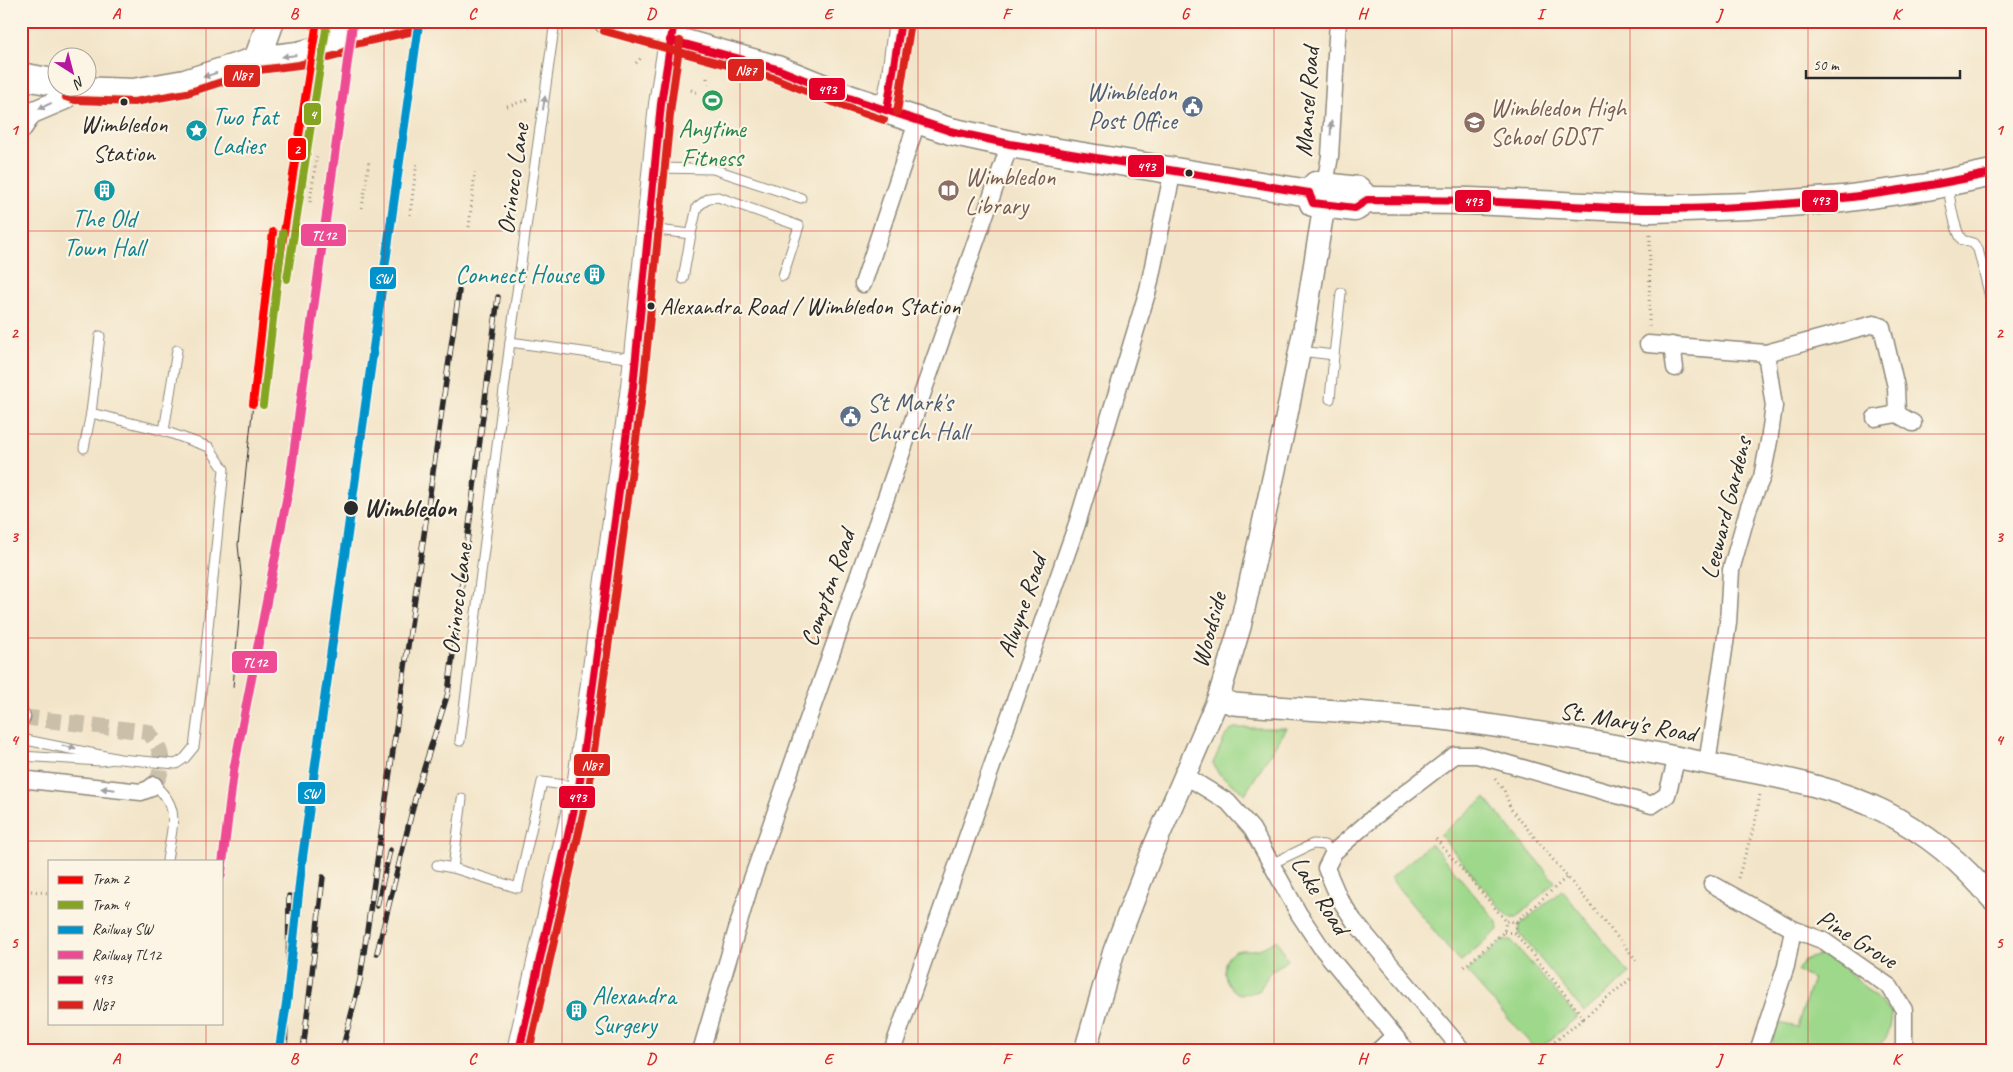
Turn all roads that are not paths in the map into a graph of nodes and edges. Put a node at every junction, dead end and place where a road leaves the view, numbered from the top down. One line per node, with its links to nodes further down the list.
1 (271, 21): 10 (main road)
2 (322, 21): 9 (main road)
3 (412, 21): 9 (main road)
4 (555, 21): 33 (lane, Orinoco Lane, one-way to 4)
5 (607, 21): 8 (main road)
6 (901, 21): 15 (main road)
7 (1338, 21): 23 (street, Mansel Road, one-way to 7)
8 (672, 31): 15 (main road); 19 (main road)
9 (351, 35): 10 (main road, one-way to 10)
10 (257, 60): 13 (main road, one-way to 13)
11 (21, 76): 12 (main road)
12 (48, 82)
13 (98, 89)
14 (64, 98): 17 (street, one-way to 17)
15 (886, 110): 16 (main road)
16 (917, 122): 18 (main road); 29 (street)
17 (21, 128)
18 (1010, 144): 20 (main road); 71 (street, Compton Road)
19 (655, 168): 24 (lane); 25 (main road)
20 (1173, 170): 23 (main road); 72 (street, Alwyne Road)
21 (1992, 173): 22 (main road)
22 (1948, 182): 23 (main road); 31 (lane)
23 (1319, 195): 37 (street, Woodside)
24 (801, 198)
25 (649, 229): 26 (lane); 40 (main road)
26 (691, 234): 27 (lane); 28 (lane)
27 (783, 276)
28 (683, 279)
29 (863, 284)
30 (1341, 292): 39 (lane)
31 (1992, 305)
32 (100, 336): 43 (lane)
33 (510, 342): 40 (lane); 51 (lane, Orinoco Lane)
34 (1648, 344): 35 (street)
35 (1672, 345): 38 (street); 41 (street)
36 (176, 350): 47 (lane)
37 (1300, 351): 39 (lane); 49 (street, Woodside)
38 (1766, 353): 44 (street); 55 (street, Leeward Gardens)
39 (1334, 355): 42 (lane)
40 (636, 359): 59 (main road)
41 (1675, 368)
42 (1330, 399)
43 (91, 413): 47 (lane); 48 (lane)
44 (1897, 414): 45 (street); 46 (street)
45 (1876, 418)
46 (1913, 423)
47 (164, 431): 54 (lane)
48 (84, 448)
49 (1218, 699): 53 (street, St. Mary's Road); 56 (street, Woodside)
50 (21, 739): 54 (lane, one-way to 54)
51 (460, 741)
52 (21, 756): 54 (lane)
53 (1677, 758): 55 (street, St. Mary's Road); 61 (street)
54 (120, 759)
55 (1707, 764): 67 (street, St. Mary's Road)
56 (1184, 775): 63 (street, Lake Road); 73 (street, Woodside)
57 (21, 777): 58 (street, one-way to 57)
58 (154, 785): 62 (lane)
59 (579, 787): 65 (lane); 70 (main road)
60 (462, 800): 65 (lane)
61 (1334, 852): 63 (lane); 76 (street)
62 (167, 860)
63 (1271, 864): 69 (street, Lake Road)
64 (437, 865): 65 (lane)
65 (453, 868)
66 (1712, 884): 68 (street, Pine Grove)
67 (1992, 899)
68 (1793, 928): 77 (street, Pine Grove); 78 (street, Pine Grove)
69 (1394, 1036): 74 (street); 75 (street, Lake Road)
70 (519, 1051)
71 (701, 1051)
72 (892, 1051)
73 (1084, 1051)
74 (1378, 1051)
75 (1407, 1051)
76 (1462, 1051)
77 (1758, 1051)
78 (1904, 1051)

